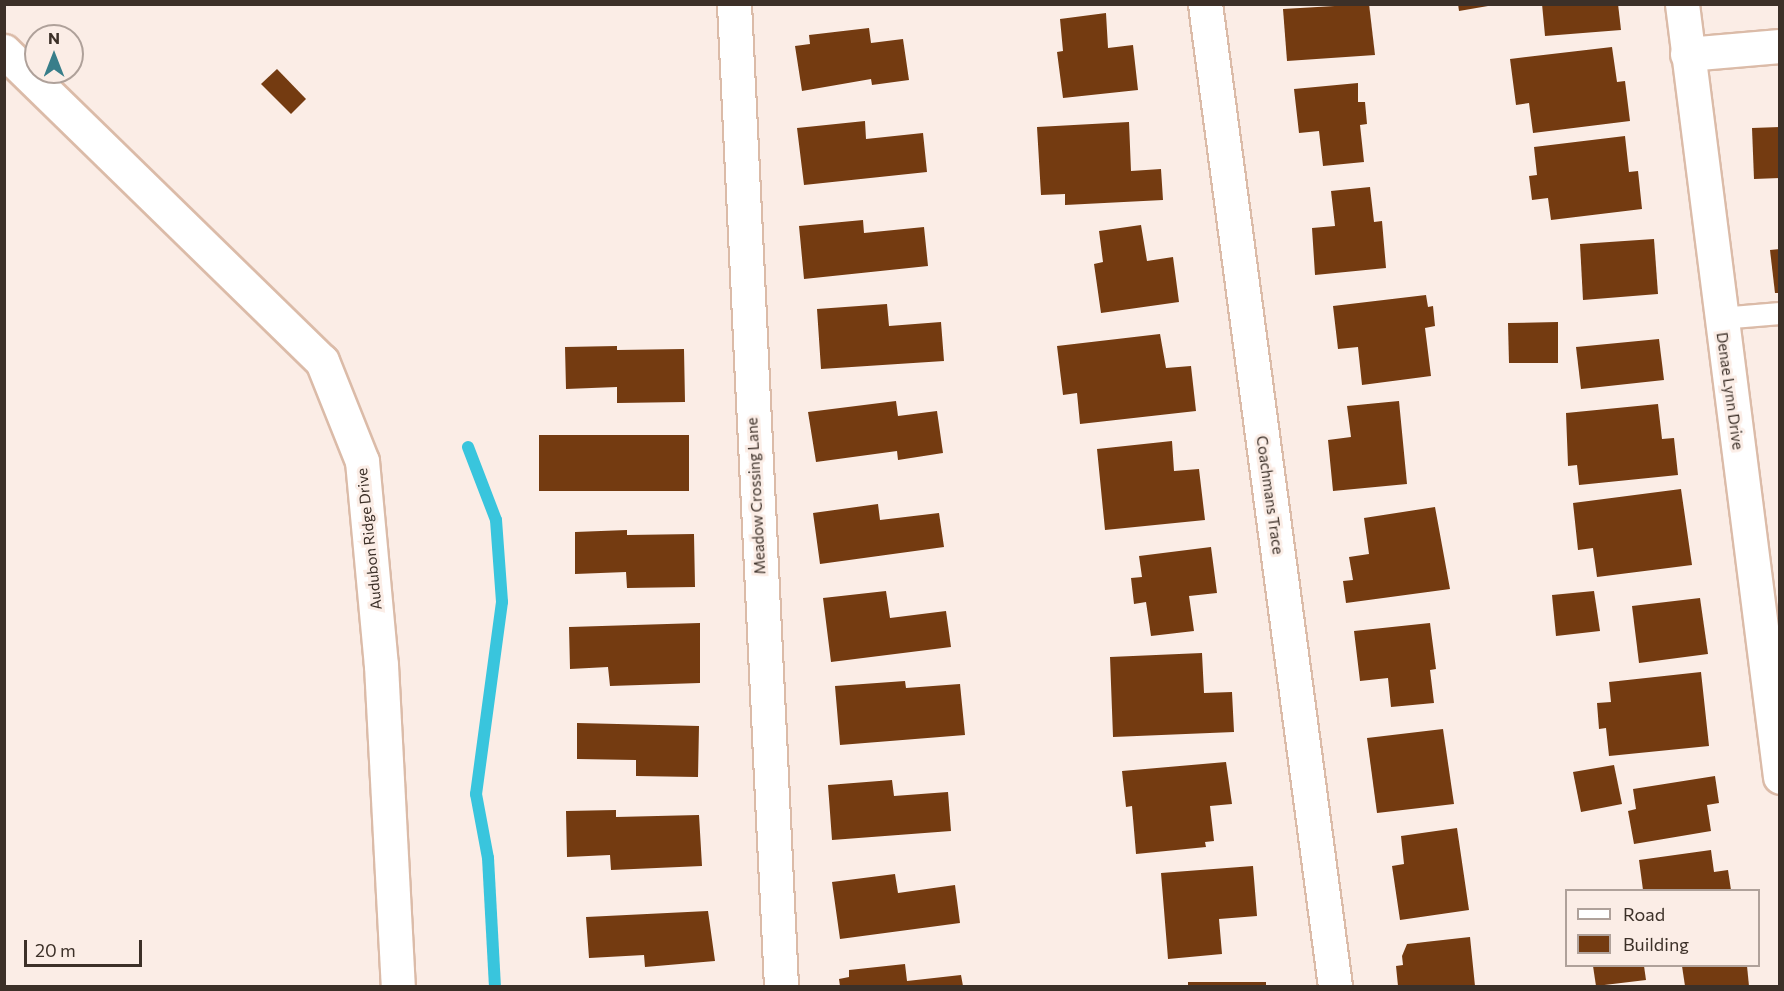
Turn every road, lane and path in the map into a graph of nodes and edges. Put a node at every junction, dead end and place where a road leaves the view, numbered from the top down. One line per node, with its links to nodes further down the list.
1 (734, 4): 12 (street, Meadow Crossing Lane)
2 (1205, 4): 13 (street, Coachmans Trace)
3 (1682, 4): 6 (street, Denae Lynn Drive)
4 (1779, 46): 6 (street)
5 (4, 51): 11 (street, Audubon Ridge Drive)
6 (1687, 54): 8 (street, Denae Lynn Drive)
7 (1779, 313): 8 (lane)
8 (1720, 318): 9 (street, Denae Lynn Drive)
9 (1767, 580): 10 (street, Denae Lynn Drive)
10 (1779, 777)
11 (398, 987)
12 (781, 987)
13 (1335, 987)

